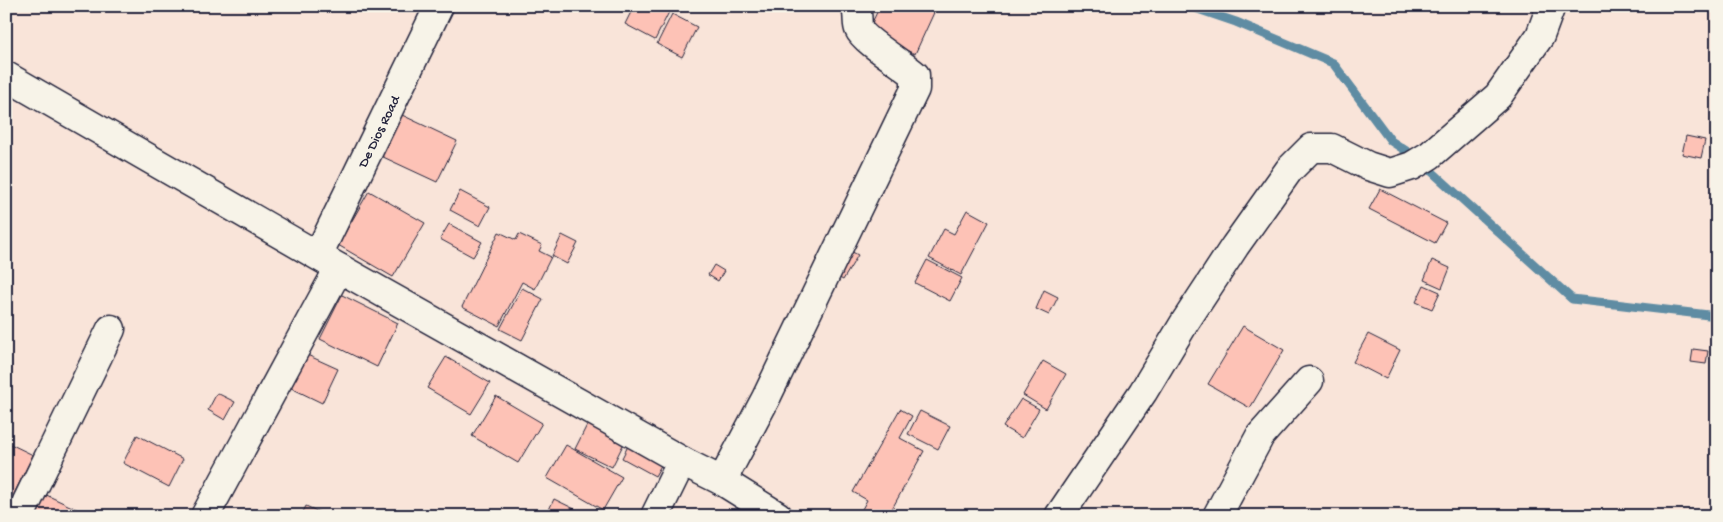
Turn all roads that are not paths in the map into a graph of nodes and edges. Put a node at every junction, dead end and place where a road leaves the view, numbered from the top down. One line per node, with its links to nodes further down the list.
1 (439, 6): 5 (street, De Dios Road)
2 (1550, 6): 14 (street)
3 (857, 13): 9 (street)
4 (6, 76): 5 (street)
5 (329, 262): 8 (street); 11 (street, De Dios Road)
6 (111, 329): 10 (street)
7 (1309, 381): 15 (street)
8 (682, 461): 9 (street); 12 (street)
9 (722, 482): 13 (street)
10 (20, 516)
11 (205, 516)
12 (655, 516)
13 (778, 516)
14 (1059, 516)
15 (1217, 516)

